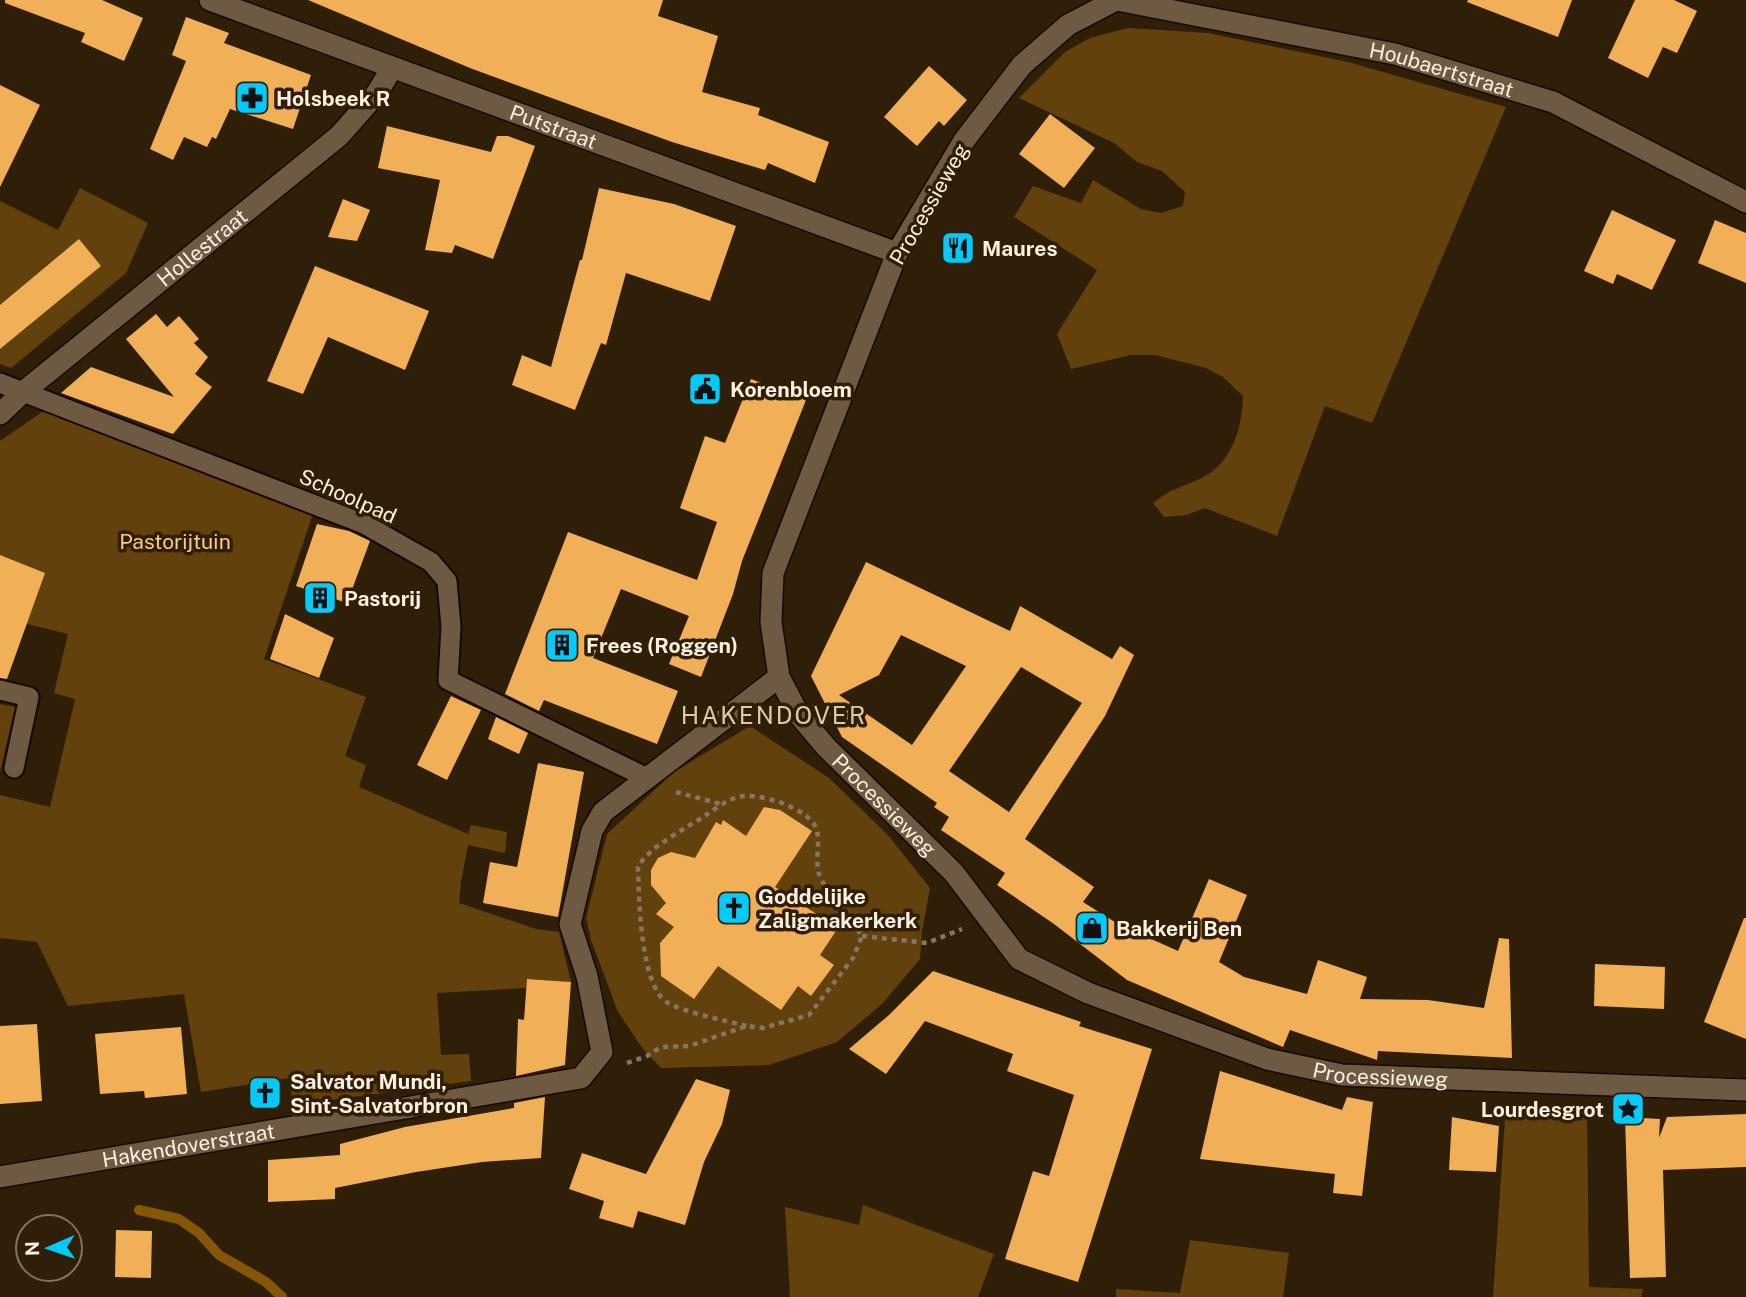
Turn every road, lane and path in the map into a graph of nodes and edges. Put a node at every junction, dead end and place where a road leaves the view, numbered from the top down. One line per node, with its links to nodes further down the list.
1 (210, 0): 3 (street, Putstraat)
2 (1116, 0): 4 (street, Houbaertstraat); 5 (street, Processieweg)
3 (391, 68): 5 (street, Putstraat); 7 (street, Hollestraat)
4 (1746, 202)
5 (897, 253): 9 (street, Processieweg)
6 (0, 383): 7 (lane, Schoolpad)
7 (22, 393): 8 (street, Hollestraat); 12 (lane, Schoolpad)
8 (0, 414)
9 (779, 677): 12 (street, Hakendoverstraat); 15 (street, Processieweg)
10 (0, 690): 11 (lane)
11 (14, 768)
12 (647, 778): 20 (street, Hakendoverstraat)
13 (673, 791): 14 (path)
14 (722, 804): 16 (path); 17 (path)
15 (989, 919): 16 (path); 19 (street, Processieweg)
16 (862, 936): 17 (path)
17 (747, 1026): 18 (path)
18 (661, 1047)
19 (1746, 1090)
20 (0, 1178)

